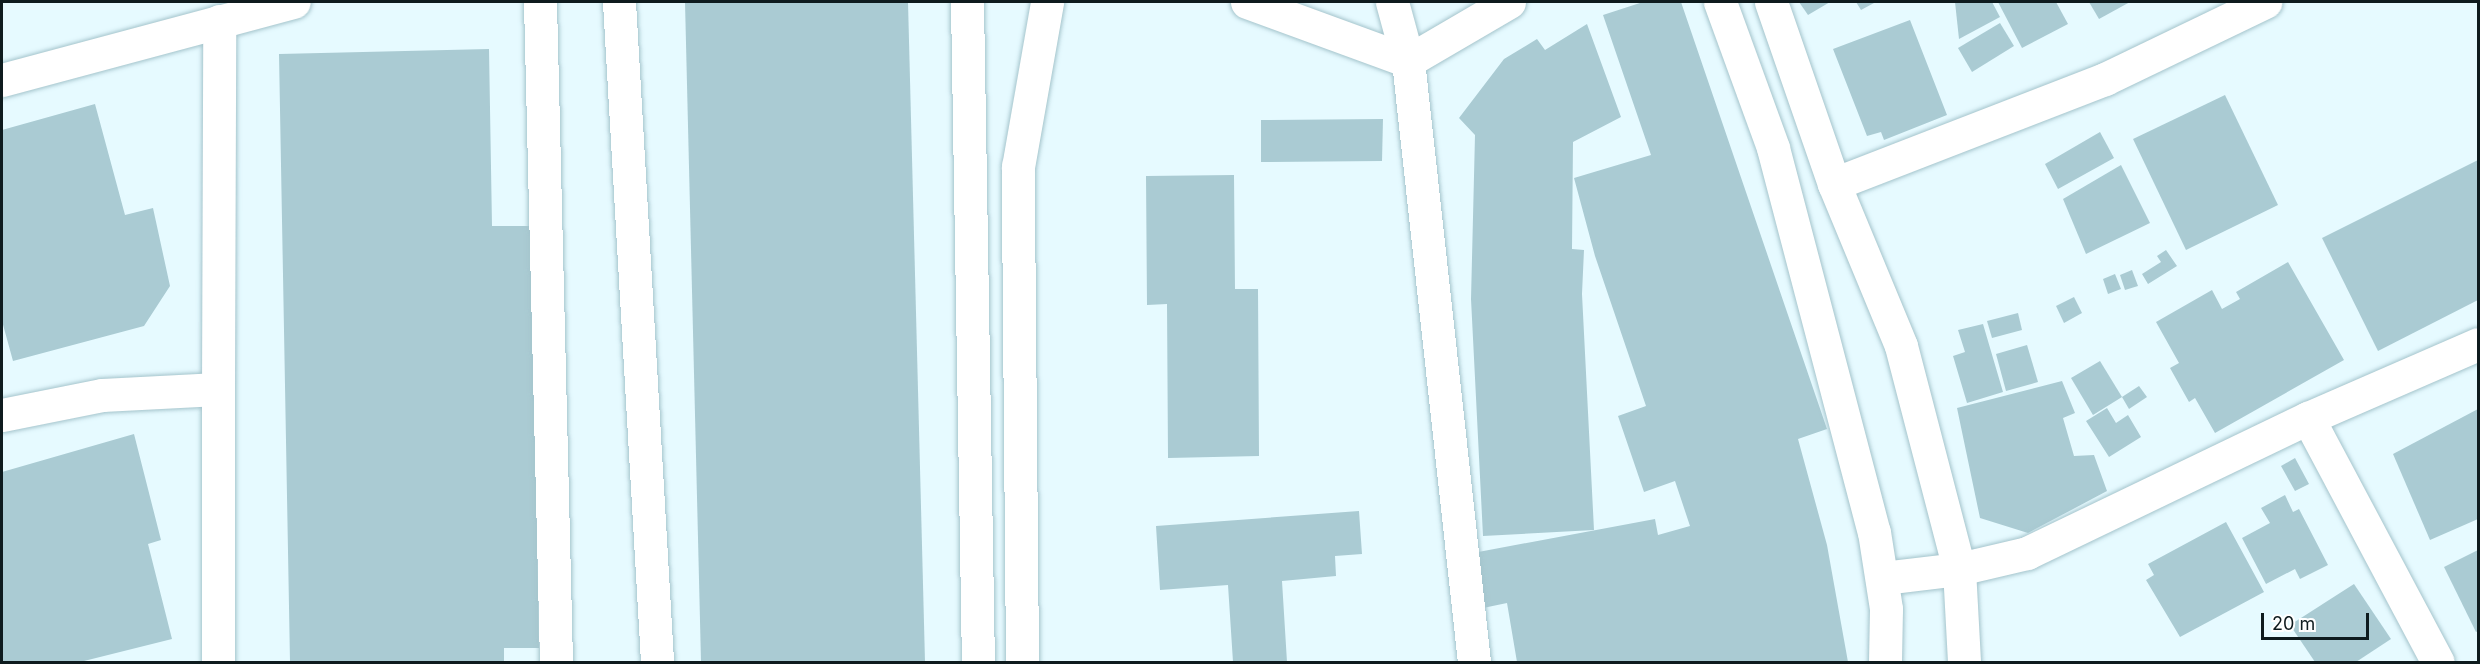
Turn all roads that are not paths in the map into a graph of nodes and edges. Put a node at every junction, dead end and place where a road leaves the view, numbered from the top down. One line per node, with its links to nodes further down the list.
1 (294, 2): 12 (street)
2 (540, 2): 24 (street)
3 (619, 2): 25 (street)
4 (967, 2): 26 (street)
5 (1047, 2): 27 (street)
6 (1247, 2): 14 (street)
7 (1392, 2): 14 (street)
8 (1509, 2): 14 (street)
9 (1720, 2): 22 (street)
10 (1771, 2): 16 (street)
11 (2265, 2): 16 (street)
12 (259, 5): 13 (street)
13 (219, 21): 15 (street); 18 (street)
14 (1408, 61): 28 (street)
15 (2, 80)
16 (1834, 184): 21 (street)
17 (2478, 344): 20 (street)
18 (218, 389): 19 (street); 23 (street)
19 (2, 415)
20 (2308, 418): 21 (street); 31 (street)
21 (1959, 568): 22 (street); 30 (street)
22 (1883, 578): 29 (street)
23 (218, 663)
24 (556, 663)
25 (657, 663)
26 (978, 663)
27 (1022, 663)
28 (1474, 663)
29 (1885, 663)
30 (1964, 663)
31 (2438, 663)

